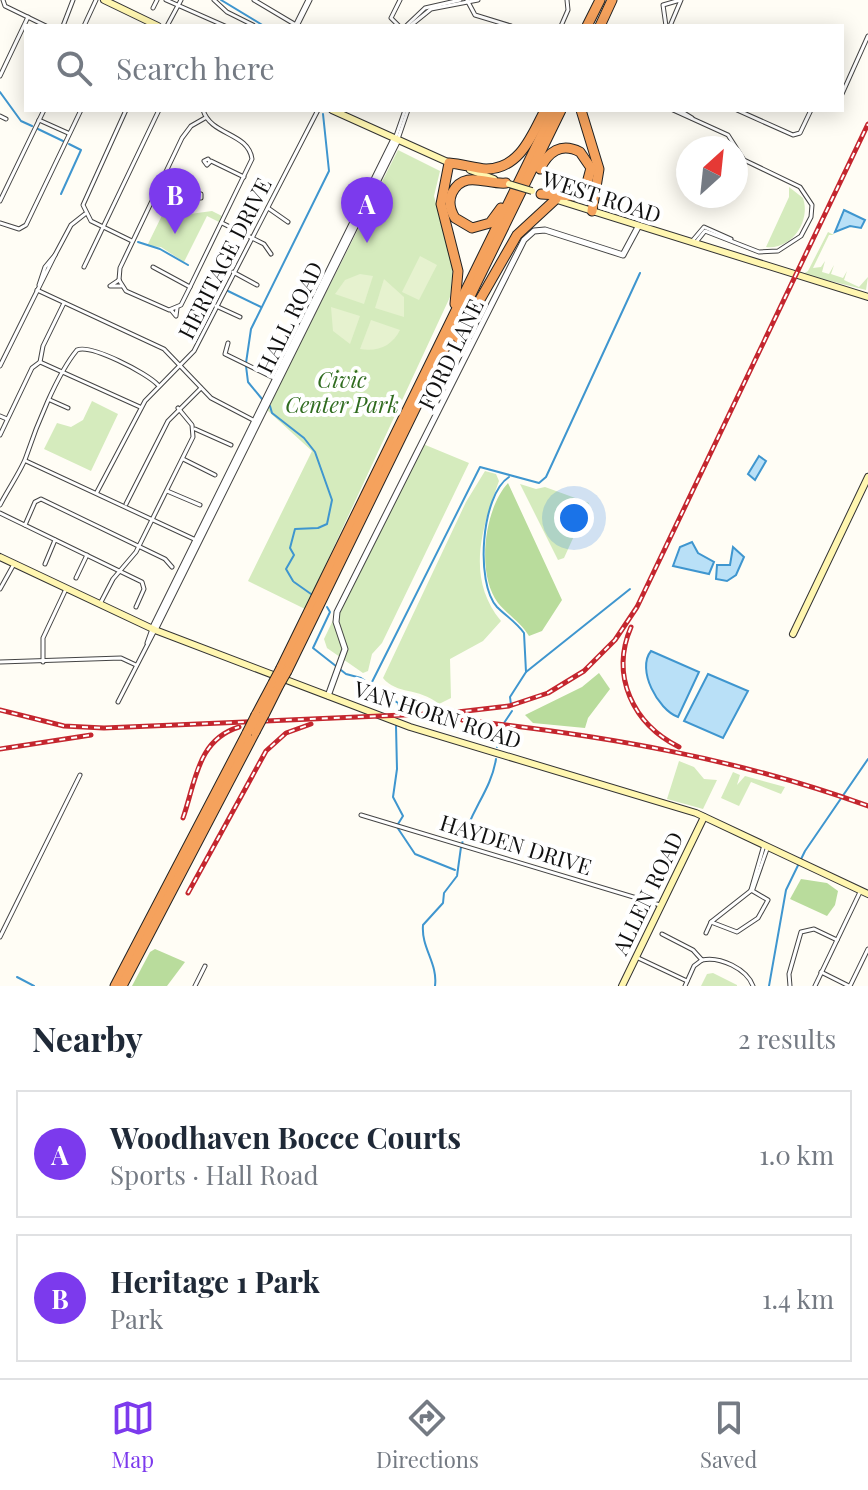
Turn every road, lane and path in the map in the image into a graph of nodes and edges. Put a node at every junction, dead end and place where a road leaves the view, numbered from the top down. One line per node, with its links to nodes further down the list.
1 (3, 0): 24 (street)
2 (73, 0): 29 (street)
3 (96, 0): 30 (street)
4 (104, 0): 31 (main road)
5 (157, 0): 23 (street)
6 (166, 0): 22 (street)
7 (181, 0): 22 (street)
8 (214, 0): 25 (street)
9 (254, 0): 36 (street)
10 (309, 0): 36 (street)
11 (400, 0): 26 (street)
12 (460, 0): 20 (street)
13 (478, 0): 19 (street)
14 (567, 0): 40 (street)
15 (603, 0): 41 (highway)
16 (612, 0): 42 (highway)
17 (665, 0): 21 (street)
18 (681, 0): 21 (street); 44 (street)
19 (468, 1): 20 (street); 39 (street)
20 (442, 3): 38 (street)
21 (663, 5): 43 (street)
22 (178, 6): 32 (street); 33 (street)
23 (153, 8)
24 (28, 17): 27 (street); 28 (street)
25 (242, 19): 34 (street); 35 (street)
26 (393, 23): 37 (street)
27 (25, 24)
28 (42, 24)
29 (64, 24)
30 (85, 24)
31 (152, 24)
32 (169, 24)
33 (220, 24)
34 (240, 24)
35 (251, 24)
36 (297, 24)
37 (390, 24)
38 (410, 24)
39 (504, 24)
40 (562, 24)
41 (591, 24)
42 (603, 24)
43 (667, 24)
44 (669, 24)
45 (24, 25): 47 (street)
46 (868, 36): 48 (street)
47 (0, 76)
48 (844, 90)
49 (43, 112): 70 (street)
50 (80, 112): 71 (street)
51 (125, 112): 84 (street)
52 (158, 112): 89 (street)
53 (204, 112): 67 (street)
54 (317, 112): 82 (street, HERITAGE DRIVE)
55 (336, 112): 72 (main road, WEST ROAD)
56 (407, 112): 72 (street, HALL ROAD)
57 (545, 112): 74 (highway)
58 (545, 112): 77 (highway)
59 (553, 112): 108 (highway)
60 (560, 112): 125 (highway)
61 (582, 112): 83 (highway)
62 (678, 112): 68 (street)
63 (682, 112): 68 (street)
64 (742, 112): 65 (street)
65 (810, 112)
66 (0, 116): 69 (street)
67 (205, 118): 75 (street); 76 (street)
68 (692, 118): 92 (street)
69 (6, 119)
70 (39, 120): 71 (street); 81 (street)
71 (70, 134): 86 (street)
72 (395, 141): 74 (main road, WEST ROAD); 113 (street, HALL ROAD)
73 (211, 161): 76 (street)
74 (449, 163): 77 (main road, WEST ROAD); 108 (highway)
75 (165, 173): 78 (street); 91 (street)
76 (244, 177): 87 (street)
77 (507, 184): 79 (main road, WEST ROAD, bridge)
78 (194, 193)
79 (536, 193): 80 (main road, WEST ROAD); 106 (highway)
80 (556, 199): 83 (main road, WEST ROAD); 106 (highway)
81 (0, 201)
82 (268, 208): 85 (street); 90 (street, HERITAGE DRIVE)
83 (592, 211): 88 (main road, WEST ROAD)
84 (85, 214): 89 (street); 101 (street)
85 (288, 222)
86 (0, 223)
87 (222, 223): 90 (street); 100 (street)
88 (638, 227): 92 (main road, WEST ROAD); 159 (street, FORD LANE)
89 (104, 228): 91 (street); 94 (street)
90 (250, 237): 93 (street); 96 (street, HERITAGE DRIVE)
91 (132, 241): 97 (street)
92 (694, 244): 102 (main road, WEST ROAD)
93 (271, 254)
94 (84, 267)
95 (153, 267): 100 (street)
96 (233, 272): 98 (street); 104 (street, HERITAGE DRIVE)
97 (119, 280): 99 (street); 99 (street)
98 (257, 285)
99 (121, 286): 100 (street)
100 (190, 287)
101 (38, 288): 103 (street); 111 (street)
102 (868, 297)
103 (64, 303): 109 (street); 110 (street)
104 (216, 306): 105 (street); 110 (street, HERITAGE DRIVE)
105 (240, 317)
106 (458, 338): 125 (highway)
107 (228, 343): 113 (street)
108 (438, 348): 158 (highway)
109 (40, 362): 112 (street); 121 (street)
110 (181, 365): 114 (street, HERITAGE DRIVE); 115 (street)
111 (0, 366)
112 (65, 371): 114 (street); 116 (street); 117 (street)
113 (278, 379): 122 (street, HALL ROAD)
114 (158, 385): 117 (street, HERITAGE DRIVE)
115 (201, 388): 119 (street); 122 (street)
116 (50, 400): 118 (street); 128 (street)
117 (140, 407): 132 (street, HERITAGE DRIVE)
118 (68, 408)
119 (178, 408): 123 (street); 135 (street)
120 (0, 416): 121 (street)
121 (7, 419): 124 (street)
122 (257, 422): 140 (street, HALL ROAD)
123 (194, 429): 126 (street); 127 (street)
124 (0, 435)
125 (402, 440): 158 (highway)
126 (231, 445)
127 (183, 459): 129 (street); 131 (street)
128 (26, 461): 132 (street); 133 (street)
129 (215, 475)
130 (868, 477): 154 (main road)
131 (167, 491): 134 (street); 137 (street)
132 (97, 492): 135 (street)
133 (0, 505)
134 (200, 505)
135 (125, 506): 137 (street)
136 (0, 513): 138 (street)
137 (153, 519): 140 (street); 141 (street)
138 (25, 525): 139 (street); 141 (street)
139 (55, 540): 142 (street); 145 (street)
140 (198, 541): 153 (street, HALL ROAD)
141 (139, 546): 146 (street); 147 (street)
142 (87, 555): 147 (street); 148 (street)
143 (0, 557): 144 (main road, VAN HORN ROAD)
144 (14, 564): 149 (street); 150 (main road, VAN HORN ROAD)
145 (45, 564)
146 (172, 567)
147 (120, 571): 151 (street); 152 (street)
148 (76, 578)
149 (0, 589)
150 (66, 589): 151 (main road, VAN HORN ROAD); 156 (street)
151 (100, 604): 153 (main road, VAN HORN ROAD)
152 (136, 607)
153 (154, 629): 157 (street, HALL ROAD); 159 (main road, VAN HORN ROAD)
154 (793, 634)
155 (0, 662): 156 (street)
156 (43, 662): 157 (street)
157 (136, 665): 160 (street, HALL ROAD)
158 (284, 669): 161 (highway, bridge)
159 (328, 696): 164 (main road, VAN HORN ROAD)
160 (118, 702)
161 (251, 732): 180 (highway); 181 (highway)
162 (80, 775): 172 (street)
163 (361, 815): 168 (street, HAYDEN DRIVE)
164 (704, 817): 165 (main road, VAN HORN ROAD); 168 (main road, ALLEN ROAD)
165 (767, 845): 166 (street); 167 (main road, VAN HORN ROAD)
166 (751, 890): 169 (street); 169 (street)
167 (865, 892): 173 (street)
168 (661, 905): 175 (main road, ALLEN ROAD)
169 (711, 922): 170 (street)
170 (706, 933)
171 (662, 934): 176 (street)
172 (0, 937)
173 (837, 940): 178 (street); 185 (street)
174 (868, 949): 187 (street)
175 (636, 957): 179 (street); 183 (main road, ALLEN ROAD)
176 (702, 960): 179 (street); 184 (street)
177 (205, 966): 182 (street)
178 (821, 972): 186 (street); 187 (street)
179 (686, 984)
180 (115, 986)
181 (122, 986)
182 (195, 986)
183 (622, 986)
184 (753, 986)
185 (790, 986)
186 (815, 986)
187 (850, 986)

